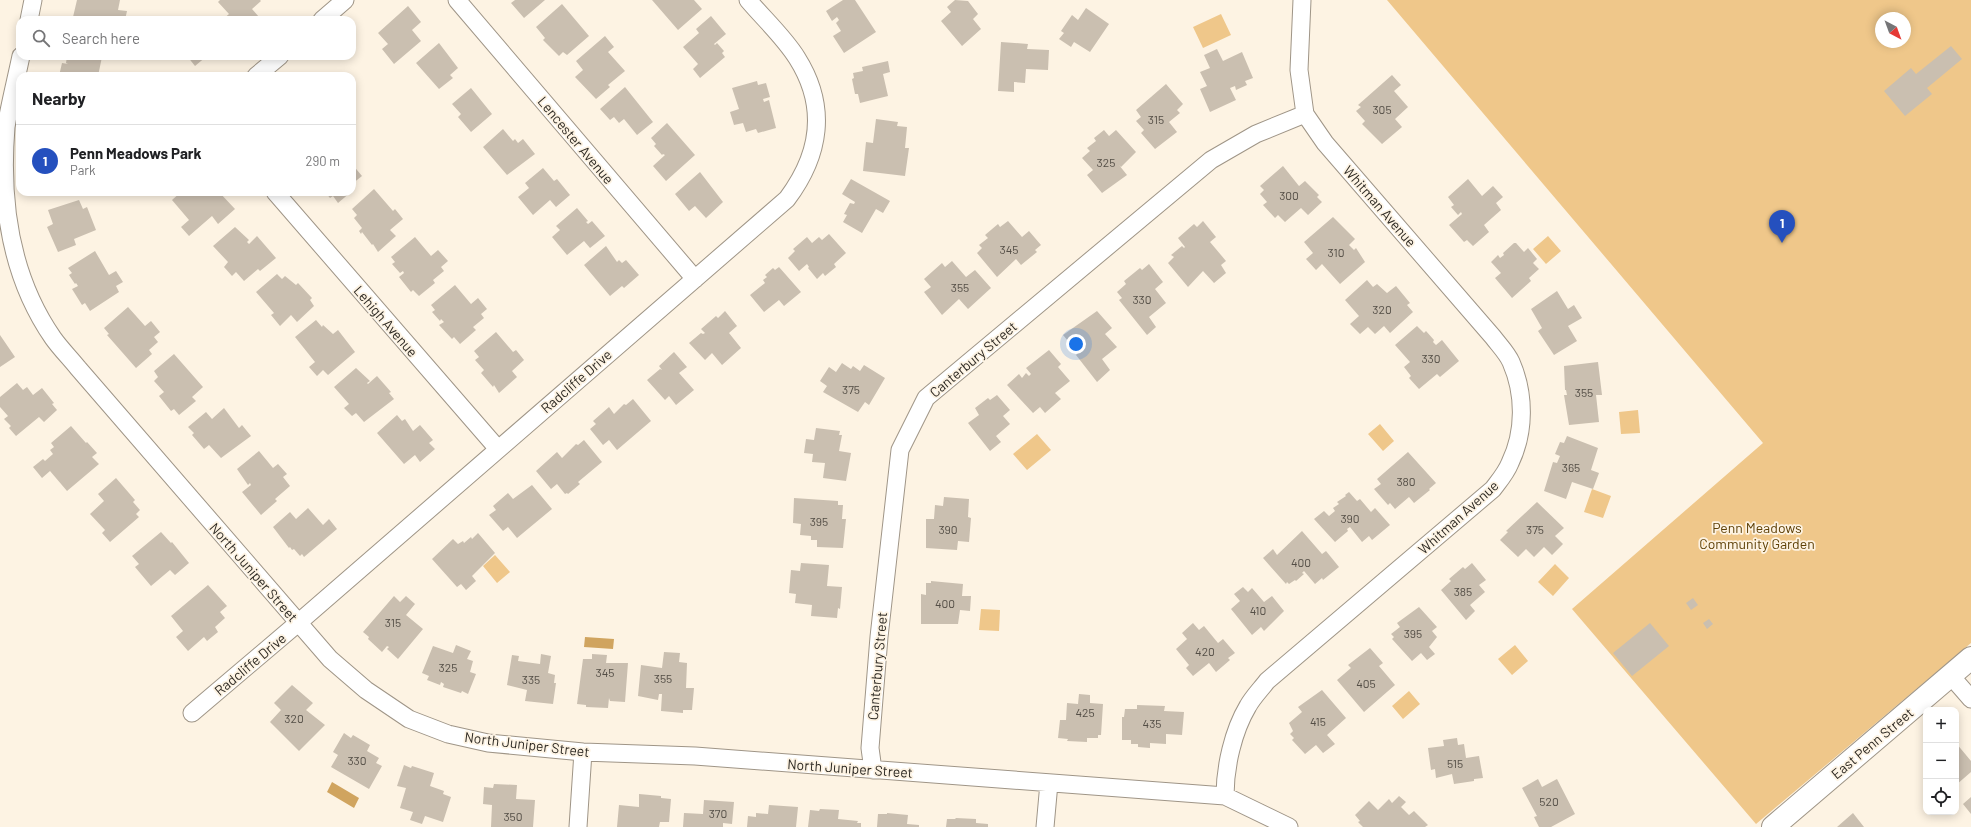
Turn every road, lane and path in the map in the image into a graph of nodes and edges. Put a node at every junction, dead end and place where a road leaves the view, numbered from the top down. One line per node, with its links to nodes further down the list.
1 (33, 0): 6 (street)
2 (345, 0): 7 (street)
3 (457, 0): 16 (street, Lencester Avenue)
4 (748, 0): 16 (street, Radcliffe Drive)
5 (1302, 0): 13 (street, Whitman Avenue)
6 (30, 16)
7 (327, 16)
8 (20, 60): 10 (street, North Juniper Street)
9 (275, 60): 11 (street)
10 (18, 72)
11 (261, 72)
12 (16, 86): 14 (street, North Juniper Street)
13 (1305, 114): 24 (street, Canterbury Street); 26 (street, Whitman Avenue)
14 (9, 129): 18 (street, North Juniper Street)
15 (278, 196): 17 (street, Lehigh Avenue)
16 (695, 279): 17 (street, Radcliffe Drive)
17 (498, 449): 18 (street, Radcliffe Drive)
18 (298, 623): 22 (street, Radcliffe Drive); 23 (street, North Juniper Street)
19 (1971, 658): 20 (street, East Penn Street)
20 (1951, 676): 21 (street); 30 (street, East Penn Street)
21 (1971, 699)
22 (192, 713)
23 (583, 752): 24 (street, North Juniper Street); 27 (street)
24 (873, 770): 25 (street, North Juniper Street)
25 (1049, 783): 26 (street, North Juniper Street); 28 (street)
26 (1225, 796): 29 (street, North Juniper Street)
27 (578, 827)
28 (1045, 827)
29 (1289, 827)
30 (1773, 827)

